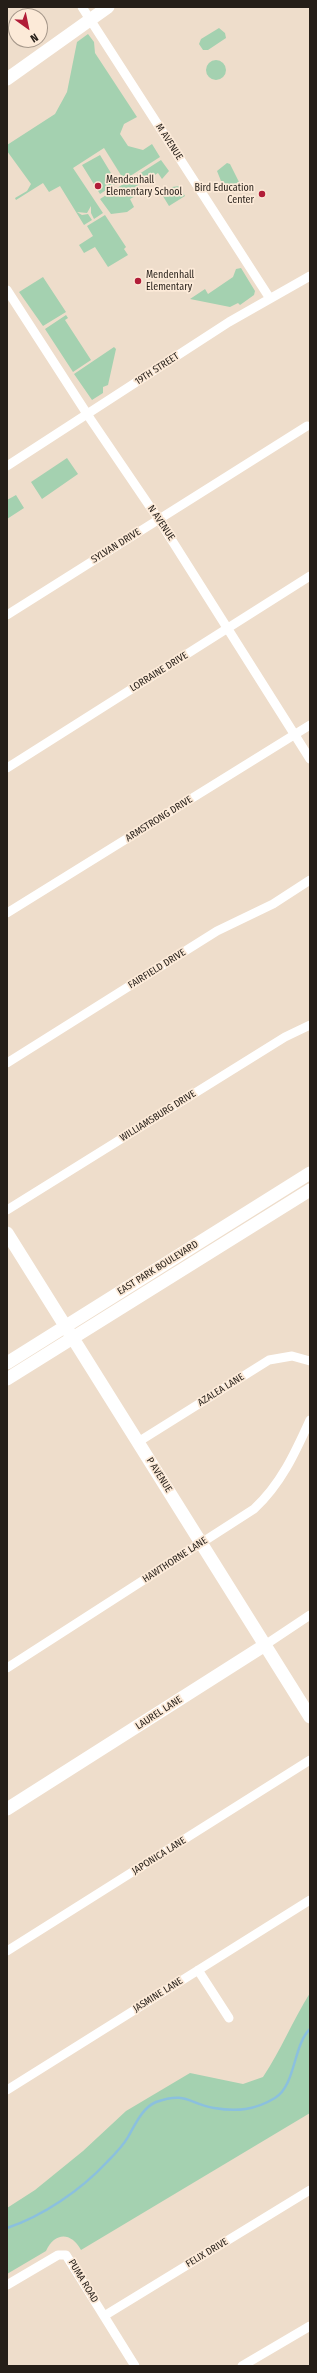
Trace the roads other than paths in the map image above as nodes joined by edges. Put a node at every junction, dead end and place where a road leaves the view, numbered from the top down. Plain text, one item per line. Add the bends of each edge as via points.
1 (82, 7) edge
2 (108, 7) edge
3 (89, 19) junction
4 (7, 79) edge
5 (310, 276) edge
6 (7, 290) edge
7 (269, 298) junction
8 (86, 414) junction
9 (307, 426) dead end
10 (7, 466) edge
11 (159, 520) junction
12 (310, 576) edge
13 (7, 615) edge
14 (228, 629) junction
15 (310, 724) edge
16 (294, 735) junction
17 (310, 759) edge
18 (7, 768) edge
19 (310, 880) edge
20 (7, 913) edge
21 (310, 1025) edge
22 (7, 1063) edge
23 (310, 1173) edge
24 (310, 1190) edge
25 (7, 1210) edge
26 (7, 1234) edge
27 (64, 1326) junction
28 (72, 1338) junction
29 (310, 1361) edge
30 (7, 1363) edge
31 (7, 1379) edge
32 (310, 1420) edge
33 (138, 1442) junction
34 (202, 1543) junction
35 (310, 1615) edge
36 (265, 1645) junction
37 (7, 1668) edge
38 (310, 1717) edge
39 (310, 1760) edge
40 (7, 1809) edge
41 (310, 1900) edge
42 (7, 1951) edge
43 (198, 1970) junction
44 (228, 2018) dead end
45 (7, 2090) edge
46 (310, 2190) edge
47 (7, 2286) edge
48 (104, 2316) junction
49 (310, 2326) edge
50 (135, 2366) edge
51 (242, 2366) edge

1 - 3 street, M AVENUE
2 - 3 street
3 - 4 street
3 - 7 street, M AVENUE
5 - 7 street, 19TH STREET
6 - 8 street, N AVENUE
7 - 8 street, 19TH STREET
8 - 10 street, 19TH STREET
8 - 11 street, N AVENUE
9 - 11 street, SYLVAN DRIVE
11 - 13 street, SYLVAN DRIVE
11 - 14 street, N AVENUE
12 - 14 street, LORRAINE DRIVE
14 - 16 street, N AVENUE
14 - 18 street, LORRAINE DRIVE
15 - 16 street, ARMSTRONG DRIVE
16 - 17 street, N AVENUE
16 - 20 street, ARMSTRONG DRIVE
19 - 22 street, FAIRFIELD DRIVE via 273,904 218,931
21 - 25 street, WILLIAMSBURG DRIVE via 285,1037
23 - 27 street, EAST PARK BOULEVARD
24 - 28 street, EAST PARK BOULEVARD
26 - 27 street, P AVENUE
27 - 28 street, P AVENUE
27 - 30 street, EAST PARK BOULEVARD
28 - 31 street, EAST PARK BOULEVARD
28 - 33 street, P AVENUE
29 - 33 street, AZALEA LANE via 292,1356 269,1360
32 - 34 street, HAWTHORNE LANE via 289,1465 261,1502 243,1517
33 - 34 street, P AVENUE
34 - 36 street, P AVENUE
34 - 37 street, HAWTHORNE LANE
35 - 36 street, LAUREL LANE
36 - 38 street, P AVENUE
36 - 40 street, LAUREL LANE
39 - 42 street, JAPONICA LANE
41 - 43 street, JASMINE LANE
43 - 44 street
43 - 45 street, JASMINE LANE
46 - 48 street, FELIX DRIVE
47 - 48 street, PUMA ROAD via 58,2255 66,2254
48 - 50 street, PUMA ROAD
49 - 51 street

